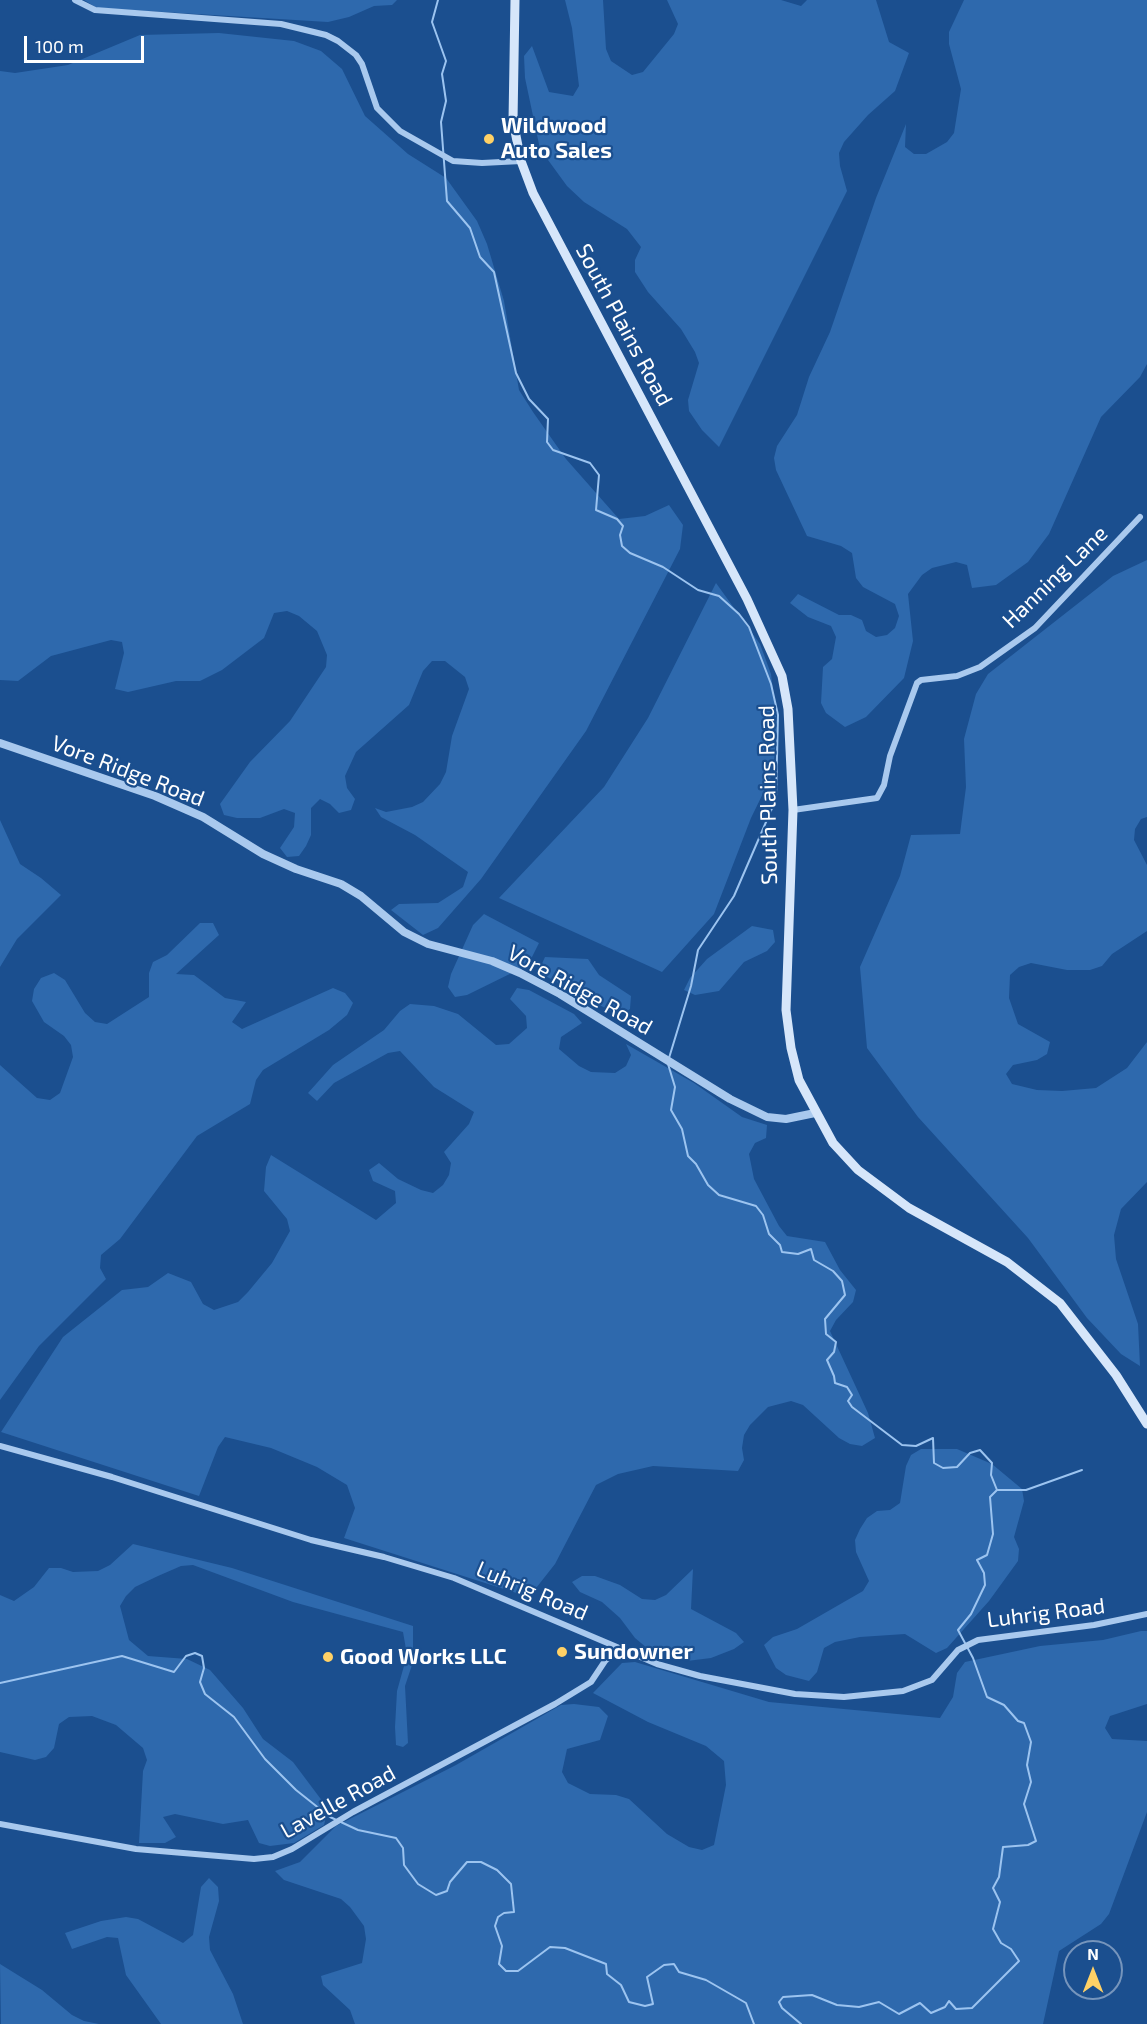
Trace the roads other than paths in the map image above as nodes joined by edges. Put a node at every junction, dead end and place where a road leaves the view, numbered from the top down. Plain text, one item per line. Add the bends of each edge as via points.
1 (75, 0) edge
2 (515, 0) edge
3 (521, 161) junction
4 (1140, 517) dead end
5 (0, 743) edge
6 (793, 810) junction
7 (815, 1113) junction
8 (1147, 1423) edge
9 (0, 1446) edge
10 (1147, 1614) edge
11 (620, 1649) junction
12 (0, 1824) edge

1 - 3 street via 95,10 282,24 326,35 349,48 362,64 382,115 400,131 463,163
2 - 3 main road, South Plains Road via 513,121
3 - 6 main road, South Plains Road via 562,250 767,639 782,676 788,709
4 - 6 street, Hanning Lane via 1035,628 980,667 957,676 917,683 877,798
5 - 7 street, Vore Ridge Road via 144,792 203,817 263,854 361,896 405,932 428,944 492,961 520,973 767,1117 786,1119
6 - 7 main road, South Plains Road via 786,1010 790,1048
7 - 8 main road, South Plains Road via 833,1143 885,1192 1007,1262 1060,1303
9 - 11 street, Luhrig Road via 311,1540 454,1578
10 - 11 street, Luhrig Road via 971,1643 958,1650 922,1686 844,1697 795,1694 729,1682 657,1664
11 - 12 street, Lavelle Road via 605,1661 591,1682 273,1857 136,1850

